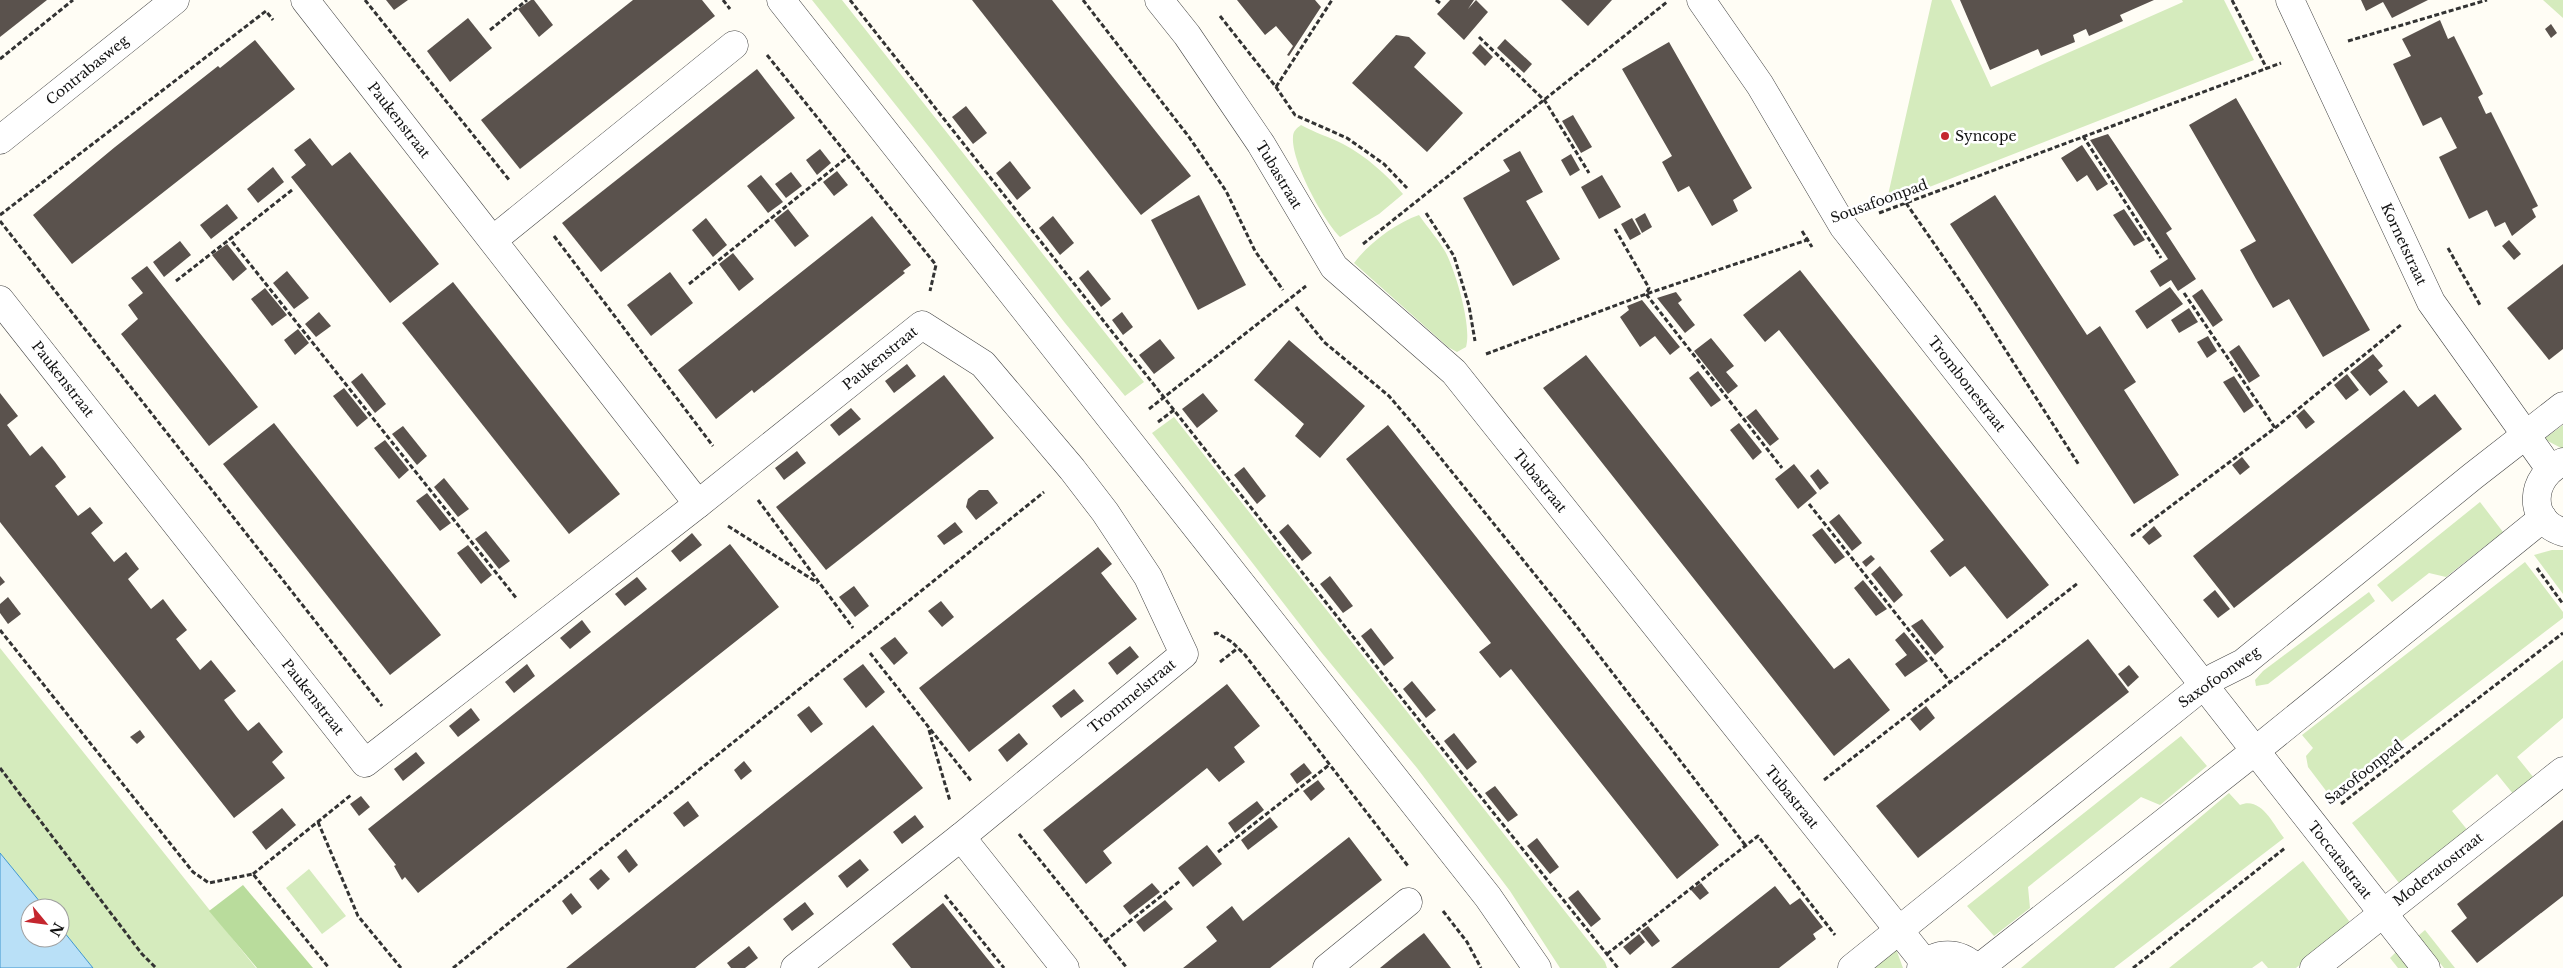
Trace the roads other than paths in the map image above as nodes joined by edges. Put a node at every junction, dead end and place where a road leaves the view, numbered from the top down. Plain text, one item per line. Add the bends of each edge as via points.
1 (175, 0) edge
2 (305, 0) edge
3 (781, 0) edge
4 (1159, 0) edge
5 (1701, 0) edge
6 (2290, 0) edge
7 (734, 45) dead end
8 (0, 140) edge
9 (493, 240) junction
10 (0, 300) edge
11 (2563, 406) edge
12 (2526, 435) junction
13 (2556, 466) edge
14 (1072, 470) joint
15 (698, 504) junction
16 (2553, 525) edge
17 (2204, 685) junction
18 (2256, 751) junction
19 (2563, 771) edge
20 (960, 837) junction
21 (1408, 902) dead end
22 (2383, 913) junction
23 (1897, 929) junction
24 (1923, 966) edge
25 (794, 968) edge
26 (1065, 968) edge
27 (1327, 968) edge
28 (1537, 968) edge
29 (1852, 968) edge
30 (1976, 968) edge
31 (1979, 968) edge
32 (2314, 968) edge
33 (2426, 968) edge

1 - 8 street, Contrabasweg
2 - 9 street, Paukenstraat
3 - 28 street via 1488,897
4 - 23 street, Tubastraat via 1261,144 1334,267 1454,372
5 - 17 street, Trombonestraat via 1760,85 1843,226
6 - 12 street, Kornetstraat via 2431,302
7 - 9 street
9 - 15 street, Paukenstraat
10 - 15 street, Paukenstraat via 365,763
11 - 12 street, Saxofoonweg
12 - 13 street, Kornetstraat
12 - 17 street, Saxofoonweg via 2243,663
13 - 16 street via 2544,476 2537,492 2539,510
14 - 15 street, Paukenstraat via 983,364 922,325
14 - 20 street, Trommelstraat via 1105,512 1148,577 1184,654
16 - 18 street
17 - 18 street, Trombonestraat
17 - 23 street, Saxofoonweg
18 - 22 street, Toccatastraat
18 - 31 street
19 - 22 street, Moderatostraat
20 - 25 street, Trommelstraat
20 - 26 street
21 - 27 street
22 - 32 street, Moderatostraat
22 - 33 street, Toccatastraat
23 - 24 street, Tubastraat
23 - 29 street, Saxofoonweg
24 - 30 street via 1939,956 1948,955 1964,959

